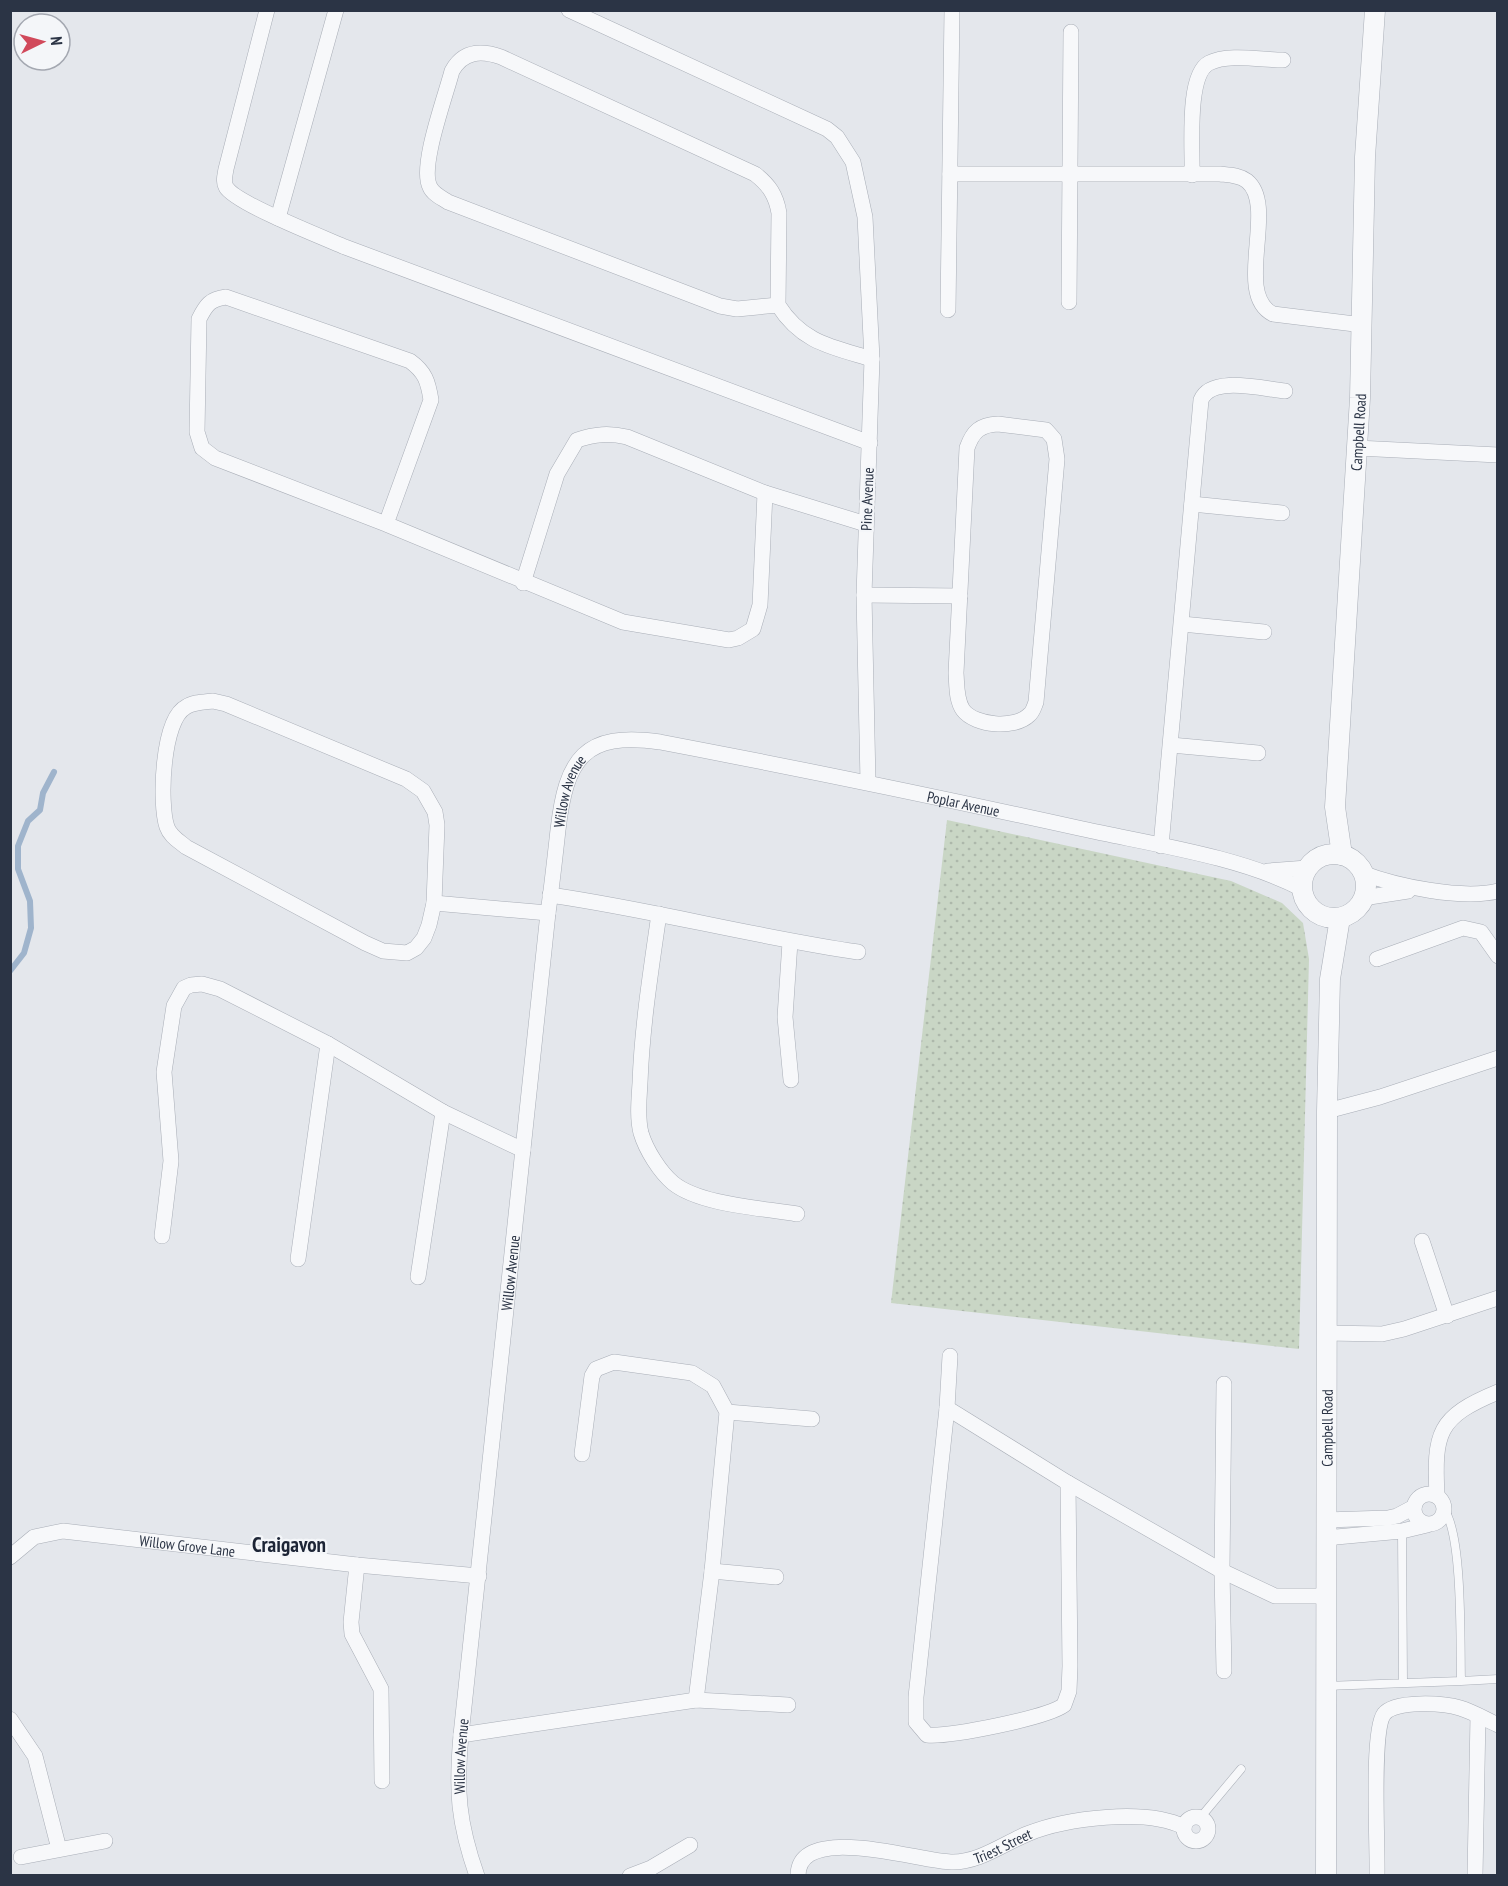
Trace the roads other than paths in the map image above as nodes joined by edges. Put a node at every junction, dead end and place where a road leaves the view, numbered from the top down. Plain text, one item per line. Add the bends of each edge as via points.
1 (267, 10) edge
2 (336, 10) edge
3 (569, 10) edge
4 (952, 10) edge
5 (1375, 10) edge
6 (1071, 32) dead end
7 (1283, 60) dead end
8 (950, 174) junction
9 (1192, 174) junction
10 (1072, 175) junction
11 (278, 218) junction
12 (1069, 302) dead end
13 (778, 305) junction
14 (948, 310) dead end
15 (1363, 325) junction
16 (872, 358) junction
17 (1285, 391) dead end
18 (870, 443) junction
19 (1357, 448) junction
20 (1497, 455) edge
21 (765, 493) junction
22 (1192, 504) junction
23 (1282, 513) dead end
24 (386, 524) junction
25 (866, 524) junction
26 (523, 583) junction
27 (864, 595) junction
28 (960, 596) junction
29 (1182, 624) junction
30 (1264, 632) dead end
31 (660, 742) joint
32 (1171, 745) junction
33 (1258, 753) dead end
34 (868, 782) junction
35 (1335, 807) junction
36 (1161, 846) junction
37 (1342, 855) junction
38 (1314, 862) junction
39 (1265, 871) junction
40 (1362, 873) junction
41 (1302, 889) junction
42 (1417, 890) junction
43 (1497, 891) edge
44 (550, 895) junction
45 (1364, 898) junction
46 (434, 903) junction
47 (548, 912) junction
48 (659, 914) junction
49 (1331, 917) junction
50 (790, 942) junction
51 (858, 952) dead end
52 (1497, 956) edge
53 (1377, 959) dead end
54 (328, 1044) junction
55 (1497, 1058) edge
56 (791, 1080) dead end
57 (1327, 1111) junction
58 (442, 1112) junction
59 (523, 1150) junction
60 (797, 1214) dead end
61 (162, 1236) dead end
62 (1422, 1241) dead end
63 (298, 1259) dead end
64 (418, 1277) dead end
65 (1497, 1298) edge
66 (1447, 1316) junction
67 (1326, 1333) junction
68 (950, 1356) dead end
69 (1224, 1384) dead end
70 (1497, 1392) edge
71 (947, 1408) junction
72 (727, 1412) junction
73 (812, 1419) dead end
74 (582, 1454) dead end
75 (1435, 1461) junction
76 (1068, 1483) junction
77 (1437, 1496) junction
78 (1417, 1502) junction
79 (1445, 1511) junction
80 (1427, 1525) junction
81 (1325, 1529) junction
82 (1402, 1531) junction
83 (10, 1557) edge
84 (357, 1565) junction
85 (712, 1571) junction
86 (1222, 1571) junction
87 (479, 1576) junction
88 (776, 1577) dead end
89 (1325, 1596) junction
90 (1224, 1671) dead end
91 (1497, 1679) edge
92 (1461, 1681) junction
93 (1403, 1683) junction
94 (1325, 1686) junction
95 (696, 1700) junction
96 (788, 1705) dead end
97 (1478, 1716) junction
98 (10, 1719) edge
99 (1497, 1725) edge
100 (461, 1735) junction
101 (1241, 1769) dead end
102 (382, 1781) dead end
103 (1200, 1818) joint
104 (105, 1841) dead end
105 (690, 1845) dead end
106 (59, 1850) junction
107 (21, 1857) dead end
108 (477, 1875) edge
109 (634, 1875) edge
110 (798, 1875) edge
111 (1326, 1875) edge
112 (1377, 1875) edge
113 (1475, 1875) edge

1 - 11 street via 224,182 231,193
2 - 11 street
3 - 16 street, Pine Avenue via 837,137 853,162 865,217
4 - 8 street
5 - 15 street, Campbell Road via 1365,157
6 - 10 street
7 - 9 street via 1227,59 1209,63 1203,69 1194,86
8 - 10 street
8 - 14 street
9 - 10 street
9 - 15 street via 1234,176 1247,181 1255,191 1256,284 1267,311
10 - 12 street
11 - 18 street via 345,247
13 - 13 street via 779,213 777,200 765,181 734,163 501,57 474,53 458,60 429,160 428,181 437,195 720,306 737,309
13 - 16 street via 793,328 823,345
15 - 19 street, Campbell Road
16 - 18 street, Pine Avenue
17 - 22 street via 1216,386 1204,392
18 - 25 street, Pine Avenue
19 - 20 street
19 - 35 street, Campbell Road
21 - 25 street
21 - 26 street via 627,437 609,434 577,440 557,474
21 - 26 street via 759,612 753,629 738,638 729,640 623,622
22 - 23 street
22 - 29 street
24 - 24 street via 430,400 423,370 410,360 226,297 213,299 199,319 197,432 202,448 215,458
24 - 26 street
25 - 27 street, Pine Avenue
27 - 28 street
27 - 34 street, Pine Avenue
28 - 28 street via 967,448 971,435 979,428 998,424 1046,430 1053,439 1057,470 1036,702 1023,720 1007,724 981,721 961,708 956,673
29 - 30 street
29 - 32 street
31 - 34 street, Poplar Avenue
31 - 44 street, Willow Avenue via 633,738 604,743 574,765 566,781
32 - 33 street
32 - 36 street
34 - 36 street, Poplar Avenue
35 - 37 street, Campbell Road
35 - 38 street, Campbell Road
36 - 39 street, Poplar Avenue
37 - 38 street
37 - 40 street
38 - 39 street, Poplar Avenue
38 - 41 street
39 - 41 street, Poplar Avenue
40 - 42 street
40 - 45 street
41 - 49 street via 1308,906
42 - 43 street
42 - 45 street
44 - 47 street, Willow Avenue
44 - 48 street
45 - 49 street via 1354,911
46 - 46 street via 424,938 416,948 397,954 383,951 186,847 168,830 163,805 166,740 178,714 185,707 200,703 226,704 416,785 430,801 437,825
46 - 47 street
47 - 59 street, Willow Avenue
48 - 50 street
48 - 60 street via 642,1043 641,1133 651,1154 674,1184 715,1200
49 - 57 street, Campbell Road
50 - 51 street
50 - 56 street via 785,1017
52 - 53 street via 1481,932 1463,928
54 - 58 street
54 - 61 street via 220,989 202,984 184,988 174,1006 164,1072 171,1161
54 - 63 street
55 - 57 street
57 - 67 street, Campbell Road
58 - 59 street
58 - 64 street
59 - 87 street, Willow Avenue
62 - 66 street
65 - 66 street
66 - 67 street via 1382,1334
67 - 81 street, Campbell Road
68 - 71 street
69 - 86 street
70 - 75 street via 1465,1407 1445,1424
71 - 76 street
71 - 76 street via 916,1697 916,1722 927,1735 973,1729 1064,1705 1070,1666
72 - 73 street
72 - 74 street via 713,1386 699,1376 608,1363 592,1376
72 - 85 street
75 - 77 street
75 - 78 street
76 - 86 street
77 - 78 street via 1431,1494
77 - 79 street
78 - 80 street via 1417,1519
78 - 81 street via 1388,1518
79 - 80 street via 1439,1522
79 - 92 lane via 1452,1523 1456,1556
80 - 82 street
81 - 82 street
81 - 89 street, Campbell Road
82 - 93 lane
83 - 84 street, Willow Grove Lane via 34,1537 63,1531
84 - 87 street, Willow Grove Lane
84 - 102 street via 352,1634 381,1689
85 - 88 street
85 - 95 street
86 - 89 street via 1275,1596
86 - 90 street
87 - 100 street, Willow Avenue
89 - 94 street, Campbell Road
91 - 92 lane
92 - 93 lane
93 - 94 lane
94 - 111 street, Campbell Road
95 - 96 street
95 - 100 street
97 - 99 street
97 - 112 street via 1435,1704 1398,1706 1383,1716 1378,1757
97 - 113 street
98 - 106 street via 35,1756
100 - 108 street, Willow Avenue via 459,1810
101 - 103 lane
103 - 110 street, Triest Street via 1208,1827 1203,1839 1196,1841 1188,1839 1184,1827 1162,1819 1069,1824 1026,1834 975,1858 950,1863 835,1846 807,1857
104 - 106 street
105 - 109 street
106 - 107 street

